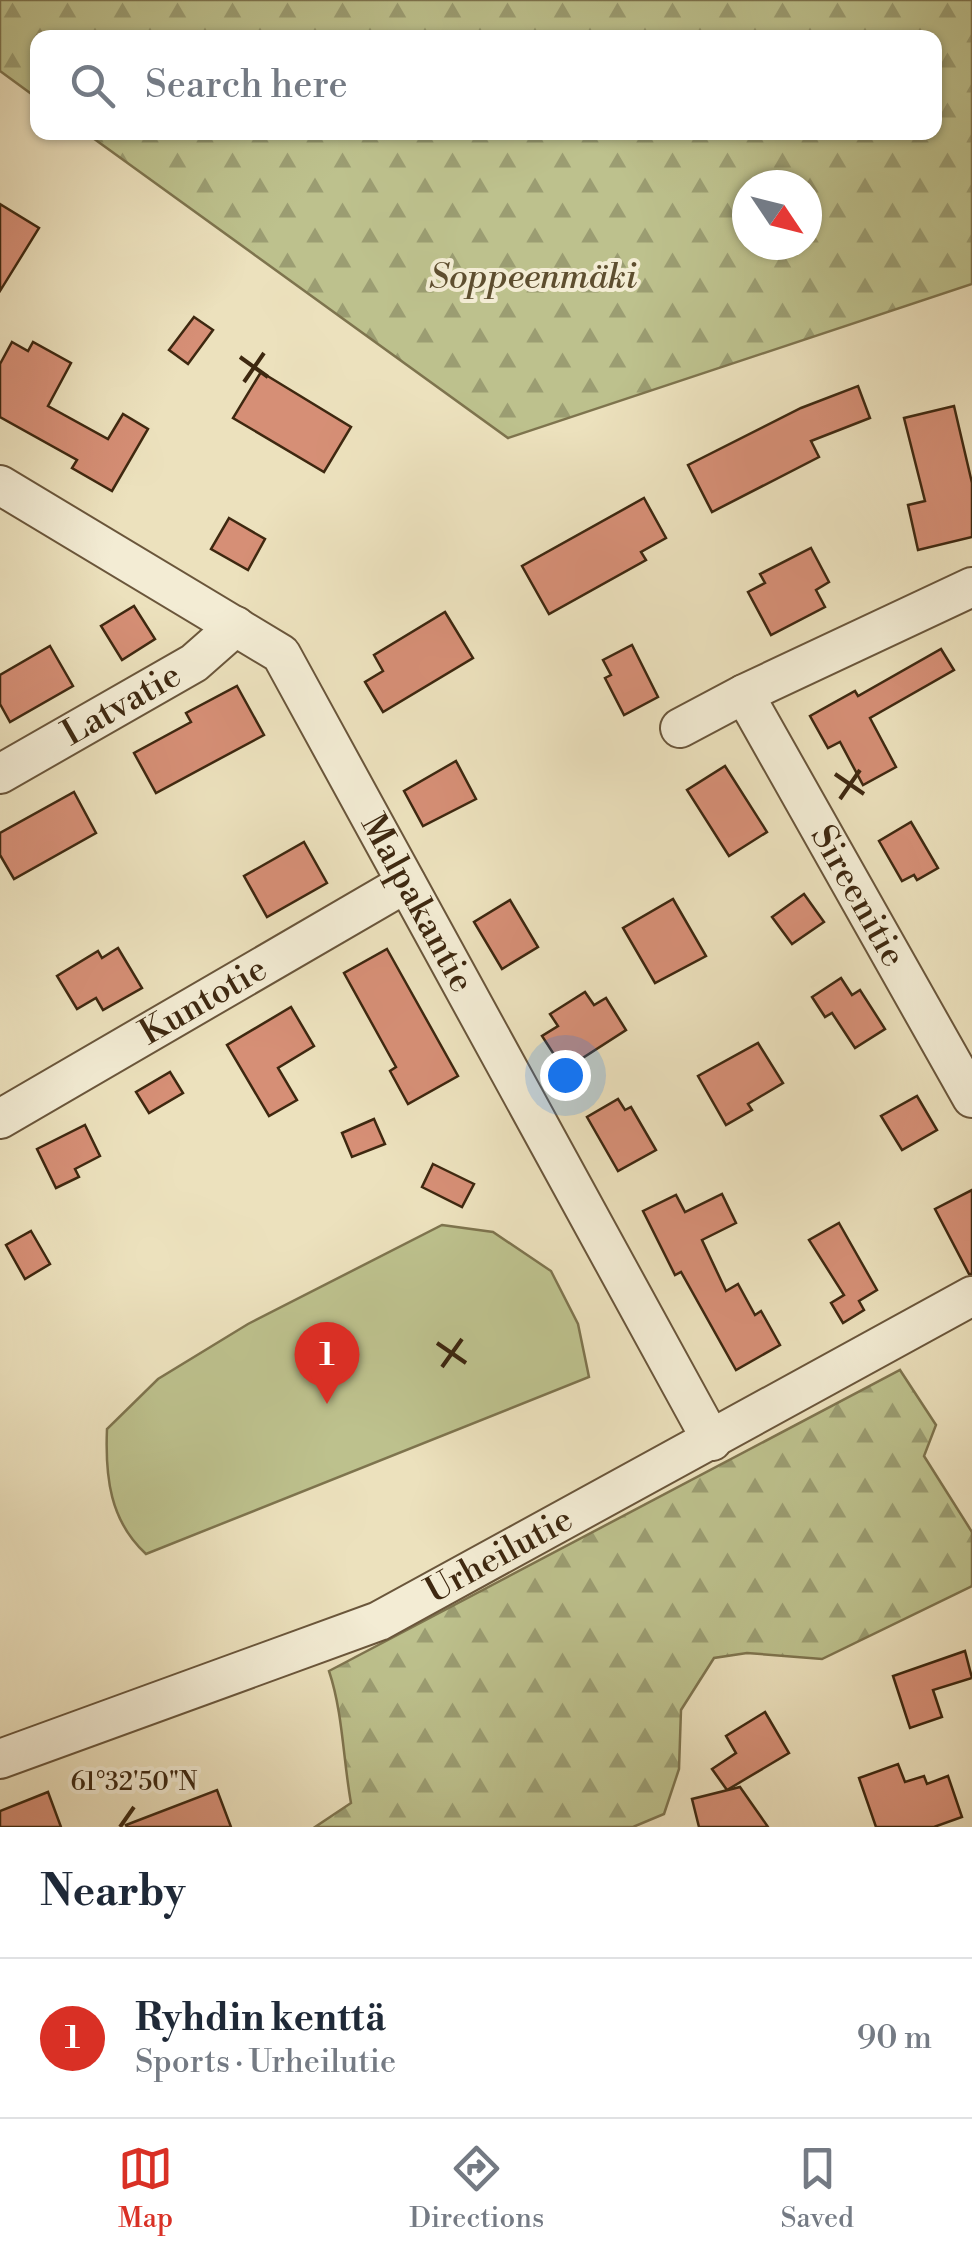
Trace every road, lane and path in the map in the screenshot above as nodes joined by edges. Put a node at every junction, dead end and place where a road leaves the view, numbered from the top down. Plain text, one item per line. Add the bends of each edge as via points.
1 (0, 485) edge
2 (972, 586) edge
3 (236, 626) junction
4 (744, 694) junction
5 (680, 728) dead end
6 (0, 774) edge
7 (406, 883) junction
8 (972, 1098) edge
9 (0, 1118) edge
10 (972, 1296) edge
11 (712, 1441) junction
12 (0, 1758) edge

1 - 3 street, Malpakantie
2 - 4 street
3 - 6 street, Latvatie via 194,663
3 - 7 street, Malpakantie via 281,654
4 - 5 street
4 - 8 street, Sireenitie
7 - 9 street, Kuntotie
7 - 11 street, Malpakantie
10 - 11 street, Urheilutie
11 - 12 street, Urheilutie via 379,1622

